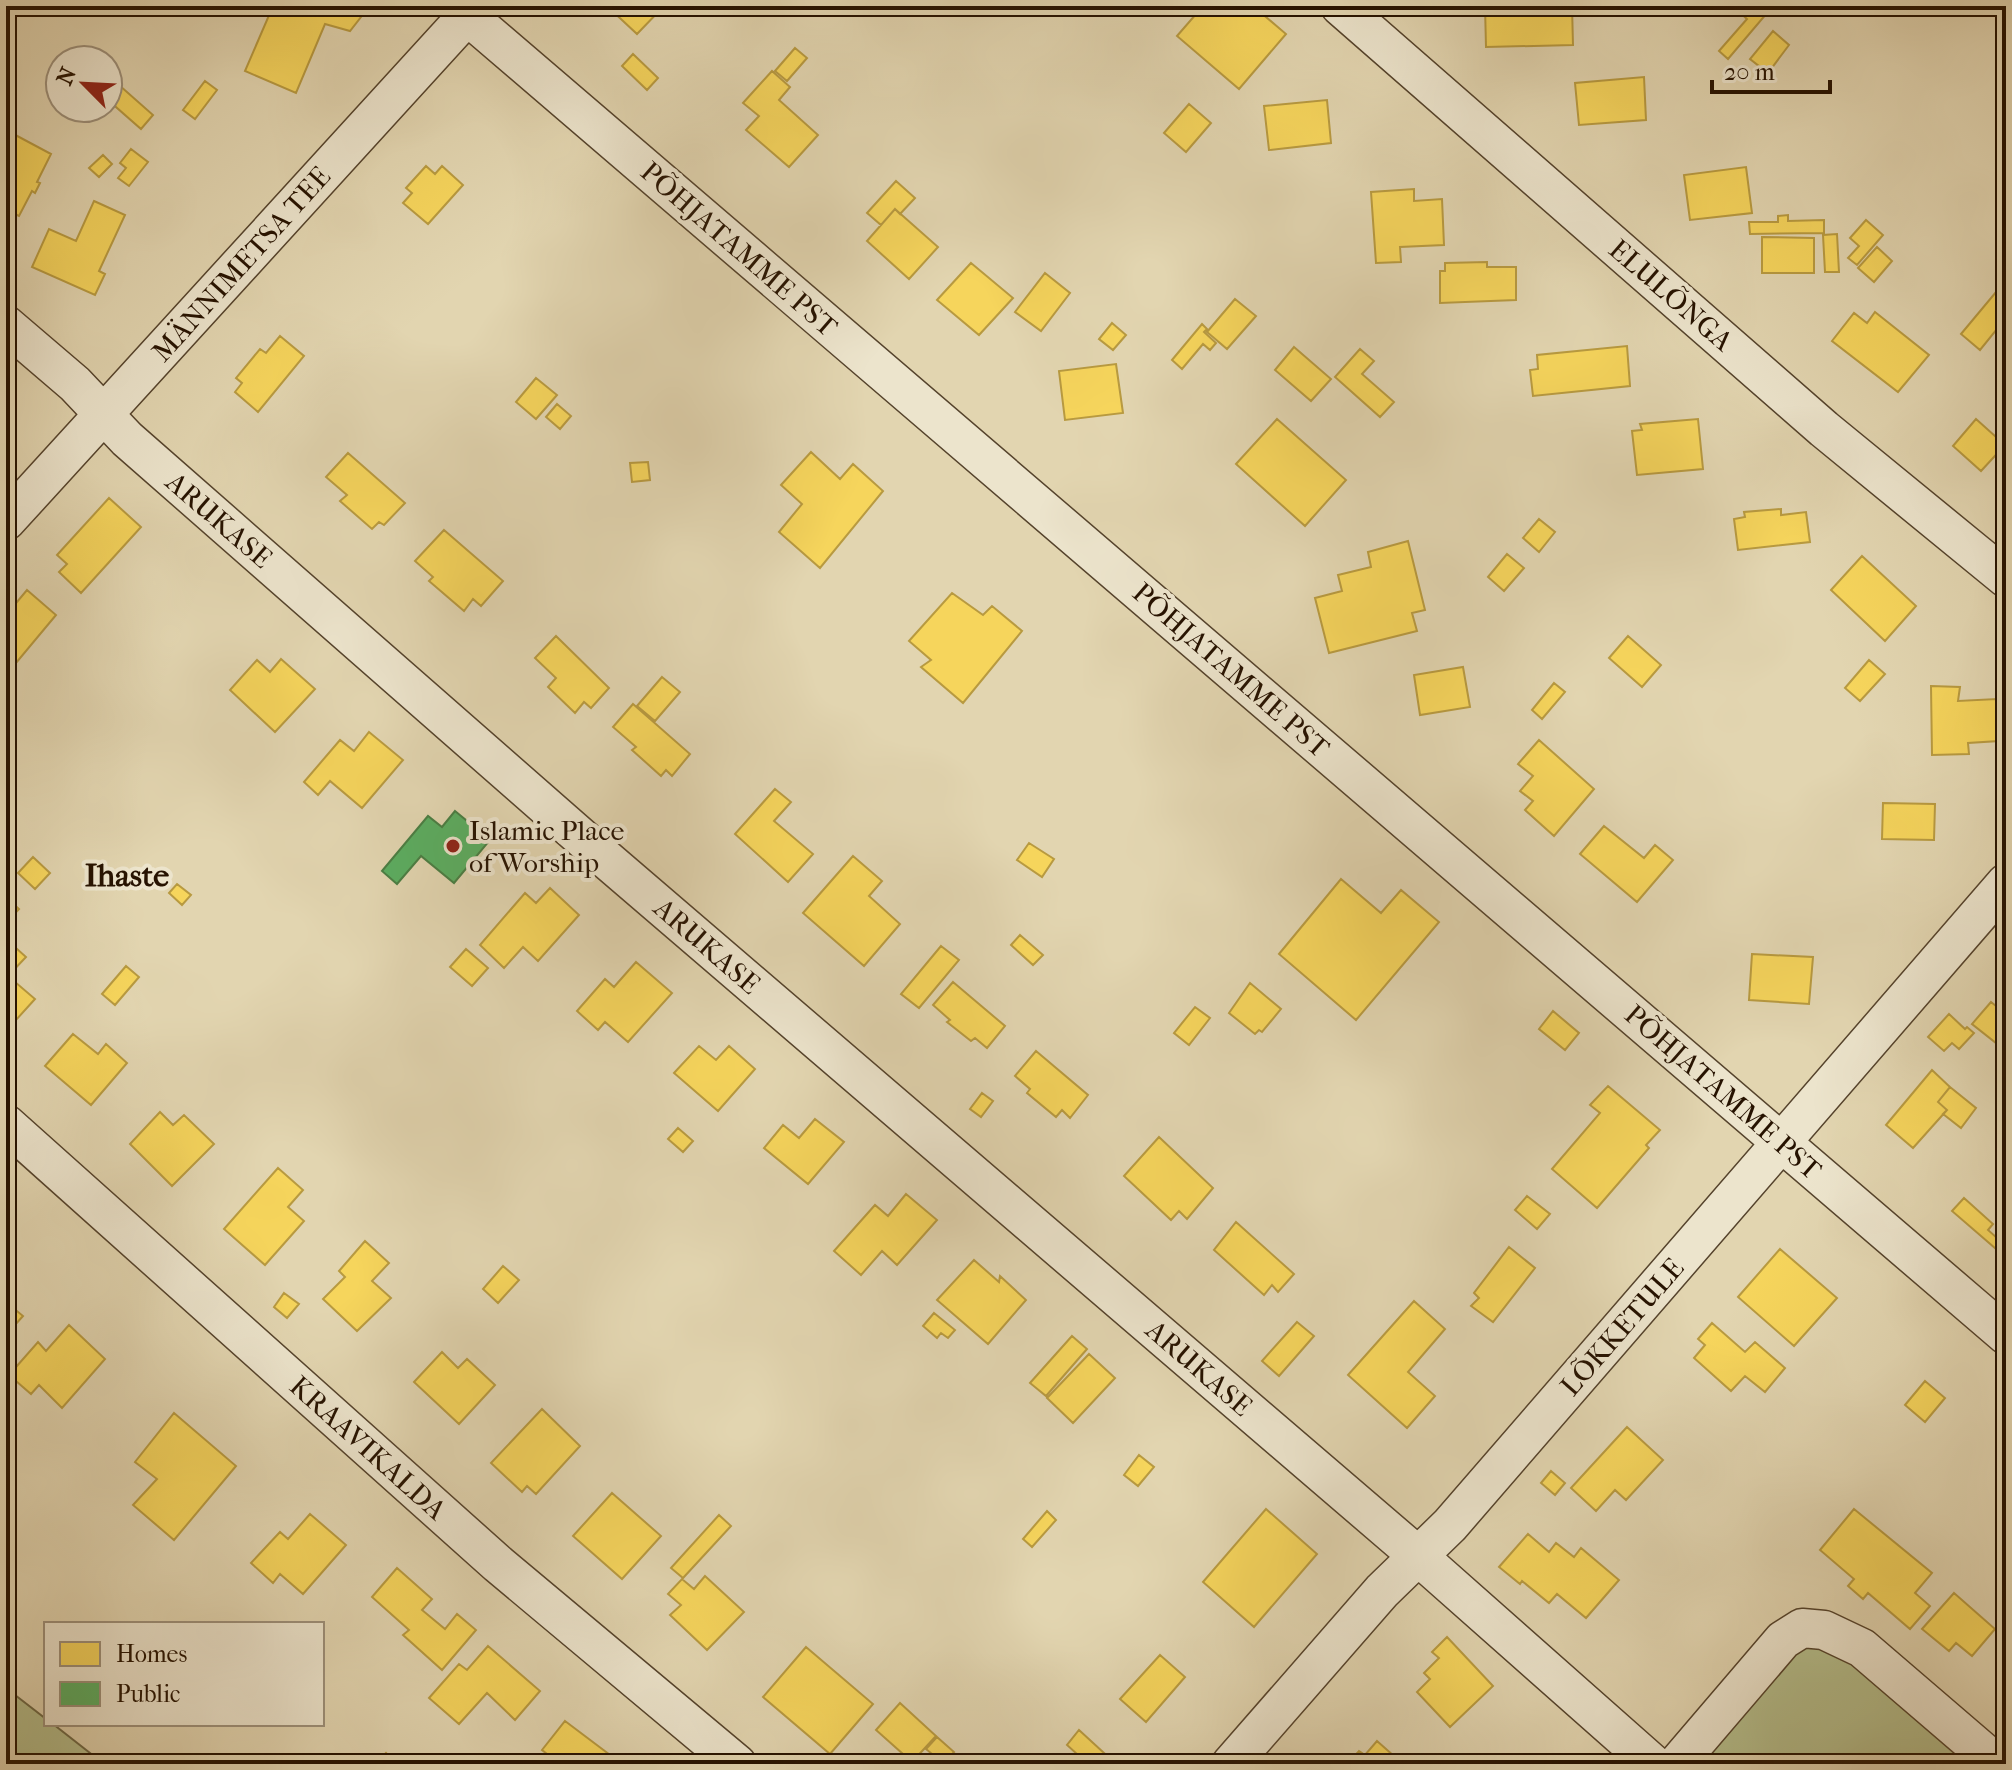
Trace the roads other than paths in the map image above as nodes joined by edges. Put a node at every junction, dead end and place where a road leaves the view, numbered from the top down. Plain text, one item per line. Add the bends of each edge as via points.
1 (1340, 6) edge
2 (466, 9) edge
3 (6, 325) edge
4 (103, 414) junction
5 (6, 521) edge
6 (2006, 578) edge
7 (2006, 883) edge
8 (6, 1124) edge
9 (1782, 1142) junction
10 (2006, 1335) edge
11 (1418, 1556) junction
12 (737, 1764) edge
13 (1231, 1764) edge
14 (1653, 1764) edge
15 (1677, 1764) edge
16 (1997, 1764) edge

1 - 6 street, ELULÕNGA via 1824,429
2 - 4 street, MÄNNIMETSA TEE
2 - 9 street, PÕHJATAMME PST
3 - 4 street, ARUKASE
4 - 5 street, MÄNNIMETSA TEE
4 - 11 street, ARUKASE via 600,854
7 - 9 street, LÕKKETULE
8 - 12 street, KRAAVIKALDA via 498,1564
9 - 10 street, PÕHJATAMME PST
9 - 11 street, LÕKKETULE
11 - 13 street, LÕKKETULE
11 - 14 street, ARUKASE
15 - 16 street via 1783,1640 1802,1628 1824,1630 1862,1648

